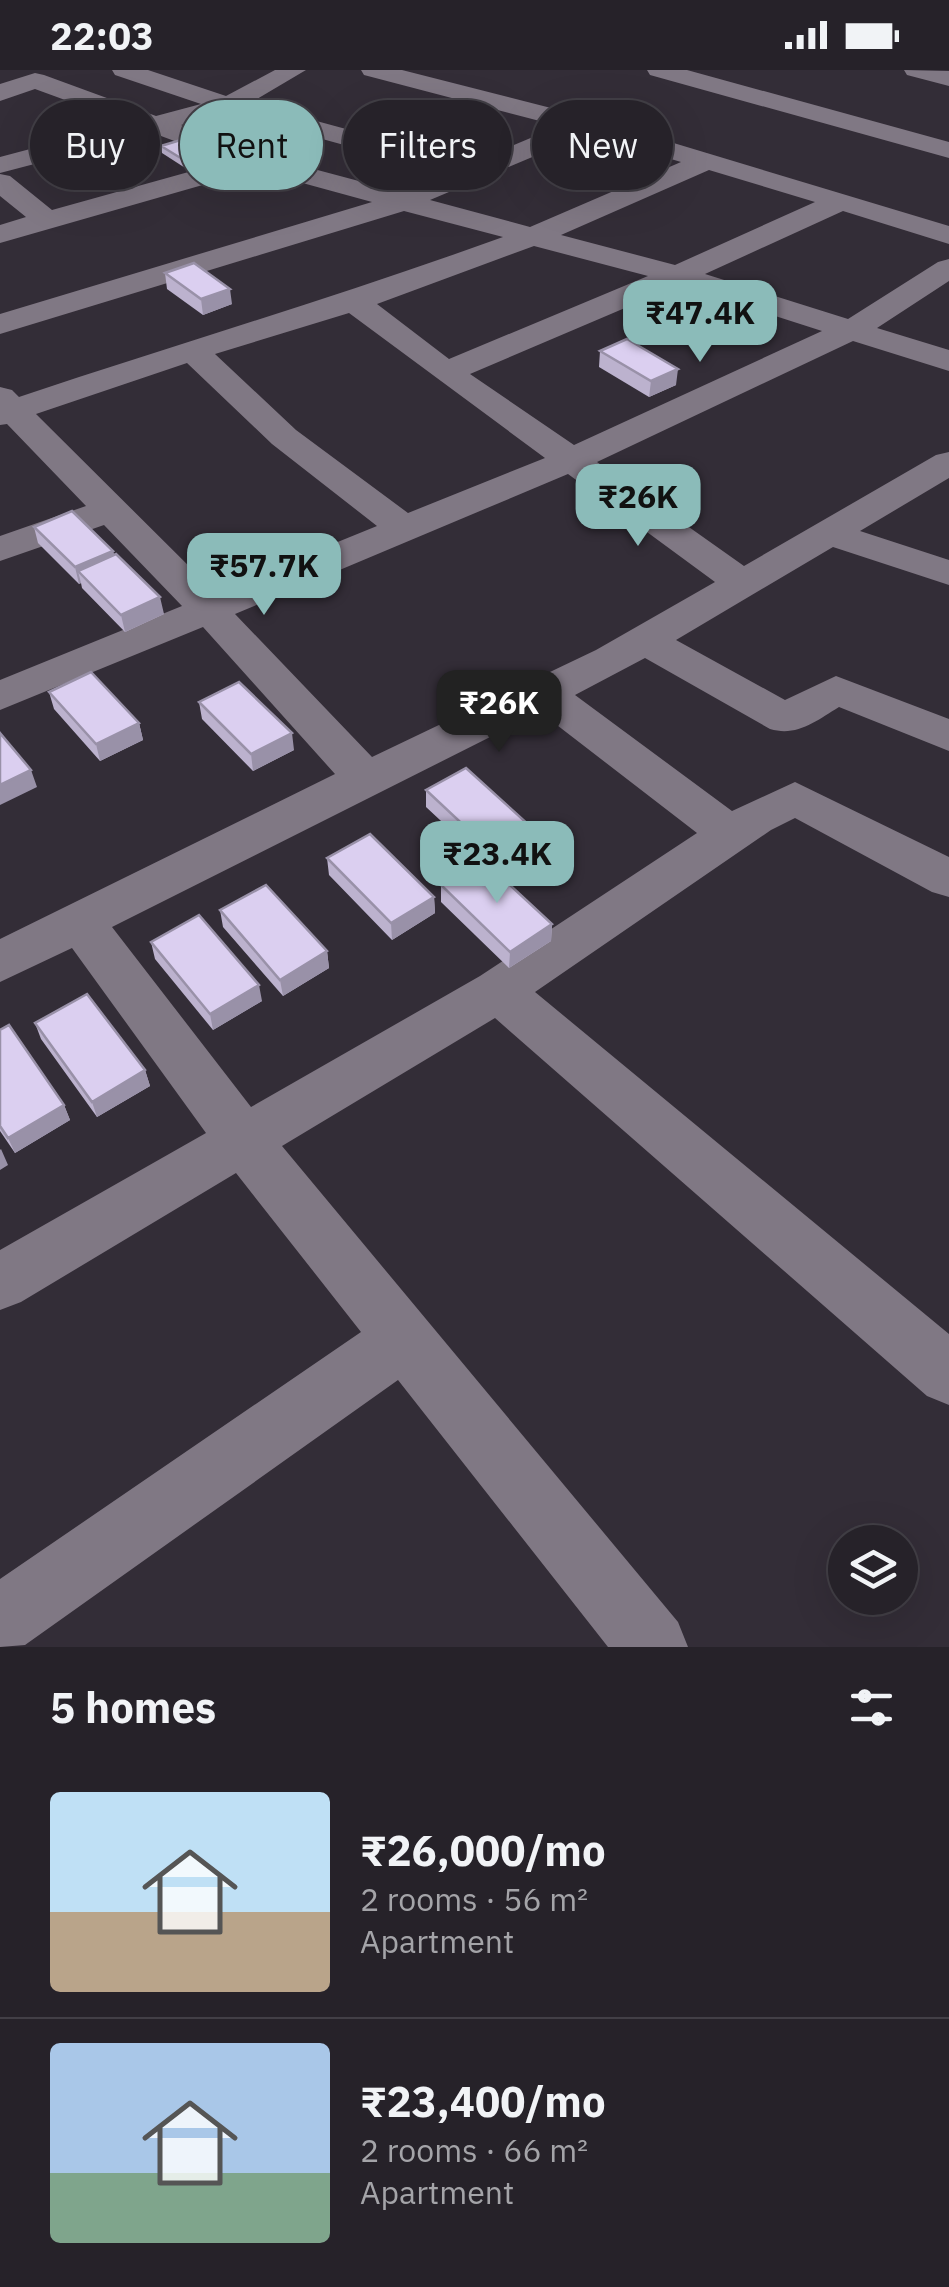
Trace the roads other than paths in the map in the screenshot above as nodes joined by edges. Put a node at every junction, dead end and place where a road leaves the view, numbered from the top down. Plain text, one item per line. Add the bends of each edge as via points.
1 (124, 70) edge
2 (294, 70) edge
3 (373, 70) edge
4 (660, 70) edge
5 (916, 70) edge
6 (695, 74) edge
7 (949, 78) edge
8 (0, 93) edge
9 (93, 100) edge
10 (213, 100) edge
11 (237, 100) edge
12 (532, 111) edge
13 (949, 150) edge
14 (673, 152) edge
15 (30, 157) edge
16 (705, 162) junction
17 (0, 165) edge
18 (0, 182) edge
19 (323, 182) edge
20 (180, 183) edge
21 (431, 190) edge
22 (842, 201) junction
23 (399, 204) junction
24 (46, 220) junction
25 (0, 234) edge
26 (949, 235) edge
27 (528, 238) junction
28 (949, 268) edge
29 (678, 276) junction
30 (354, 302) junction
31 (0, 324) edge
32 (855, 328) junction
33 (192, 350) junction
34 (949, 361) edge
35 (446, 372) junction
36 (4, 408) edge
37 (571, 460) junction
38 (949, 463) edge
39 (107, 510) junction
40 (405, 529) junction
41 (831, 534) junction
42 (0, 549) edge
43 (949, 574) edge
44 (744, 584) junction
45 (208, 610) junction
46 (646, 641) junction
47 (544, 693) junction
48 (0, 696) edge
49 (949, 736) edge
50 (366, 780) junction
51 (730, 834) junction
52 (949, 880) edge
53 (80, 922) junction
54 (0, 962) edge
55 (498, 991) junction
56 (243, 1140) junction
57 (0, 1282) edge
58 (404, 1339) junction
59 (949, 1374) edge
60 (0, 1620) edge
61 (653, 1647) edge

1 - 10 street
2 - 11 street
3 - 12 street
4 - 6 street
5 - 7 street
6 - 13 street
8 - 9 street via 36,80
14 - 16 street
15 - 17 street
16 - 22 street
16 - 27 street
18 - 24 street
19 - 23 street
20 - 24 street
21 - 23 street
22 - 26 street
22 - 29 street
23 - 27 street
23 - 31 street
24 - 25 street
27 - 29 street
27 - 30 street
28 - 32 street
29 - 32 street
29 - 35 street
30 - 33 street
30 - 35 street
32 - 34 street
32 - 37 street
33 - 36 street
33 - 40 street via 284,436
35 - 37 street
36 - 39 street
37 - 40 street
37 - 44 street
38 - 41 street
39 - 42 street
39 - 45 street
40 - 45 street
41 - 43 street
41 - 44 street
44 - 46 street
45 - 48 street
45 - 50 street
46 - 47 street
46 - 49 street via 785,719 836,690
47 - 50 street
47 - 51 street
50 - 53 street
51 - 52 street via 795,798
51 - 55 street
53 - 54 street
53 - 56 street
55 - 56 street
55 - 59 street
56 - 57 street
56 - 58 street
58 - 60 street
58 - 61 street

